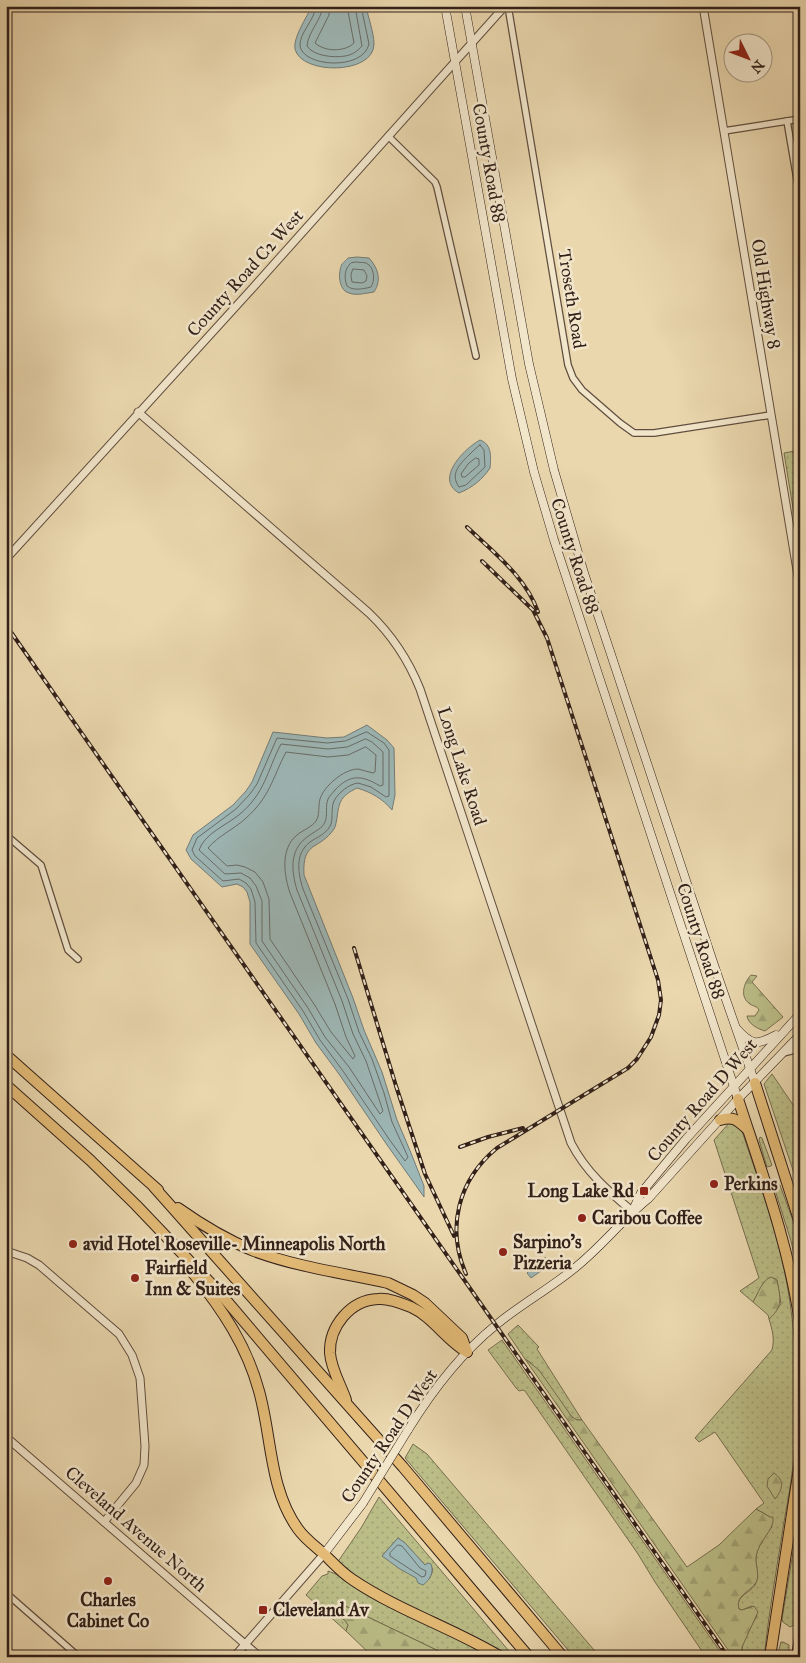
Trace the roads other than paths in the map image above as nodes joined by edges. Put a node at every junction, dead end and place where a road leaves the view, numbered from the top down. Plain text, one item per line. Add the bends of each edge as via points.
1 (445, 6) edge
2 (465, 6) edge
3 (506, 6) edge
4 (704, 6) edge
5 (472, 43) junction
6 (455, 61) junction
7 (800, 119) edge
8 (787, 121) junction
9 (724, 131) junction
10 (388, 136) junction
11 (800, 197) edge
12 (476, 356) dead end
13 (138, 412) junction
14 (771, 415) junction
15 (6, 559) edge
16 (799, 579) edge
17 (800, 588) edge
18 (6, 835) edge
19 (78, 959) dead end
20 (800, 1014) edge
21 (735, 1027) junction
22 (784, 1030) junction
23 (799, 1037) edge
24 (800, 1051) edge
25 (781, 1054) junction
26 (6, 1055) edge
27 (749, 1068) junction
28 (755, 1083) junction
29 (6, 1085) edge
30 (733, 1086) junction
31 (738, 1099) junction
32 (720, 1120) junction
33 (748, 1131) junction
34 (154, 1187) junction
35 (136, 1205) junction
36 (632, 1211) junction
37 (800, 1223) edge
38 (6, 1252) edge
39 (800, 1324) edge
40 (467, 1352) junction
41 (348, 1406) junction
42 (6, 1437) edge
43 (800, 1462) edge
44 (104, 1522) junction
45 (324, 1554) junction
46 (6, 1593) edge
47 (800, 1637) edge
48 (245, 1644) junction
49 (79, 1657) edge
50 (234, 1657) edge
51 (260, 1657) edge
52 (501, 1657) edge
53 (529, 1657) edge
54 (563, 1657) edge
55 (770, 1657) edge
56 (797, 1657) edge

1 - 6 main road, County Road 88
2 - 5 main road, County Road 88
3 - 5 street, County Road C2 West
3 - 14 street, Troseth Road via 568,365 573,378 582,390 634,433 654,433
4 - 9 street, Old Highway 8
5 - 6 street, County Road C2 West
5 - 21 main road, County Road 88 via 529,364 554,470
6 - 10 street, County Road C2 West
6 - 30 main road, County Road 88 via 512,379 534,472
7 - 8 street
8 - 9 street
8 - 11 street
9 - 14 street, Old Highway 8
10 - 12 street via 437,187
10 - 13 street, County Road C2 West
13 - 15 street, County Road C2 West
13 - 36 street, Long Lake Road via 368,613 388,632 403,653 420,689 571,1143 594,1178
14 - 16 street, Old Highway 8
16 - 17 street, Old Highway 8
18 - 19 street via 42,865 68,950
20 - 22 main road, County Road D West
21 - 22 main road via 756,1043
21 - 27 main road, County Road 88
22 - 27 main road, County Road D West
23 - 25 main road, County Road D West
24 - 25 street
25 - 28 main road, County Road D West
26 - 34 highway
27 - 28 main road, County Road 88
27 - 30 main road, County Road D West
28 - 31 main road, County Road D West
28 - 37 highway
29 - 35 highway
30 - 31 main road, County Road 88
30 - 36 main road, County Road D West via 641,1192
31 - 32 main road, County Road D West
31 - 33 highway
32 - 33 highway via 729,1117
32 - 36 main road, County Road D West via 648,1199
33 - 39 highway via 783,1239
34 - 40 highway via 194,1219 256,1251 299,1264 388,1283 413,1295 462,1338
34 - 41 highway
35 - 45 highway via 210,1293 234,1331 259,1390 283,1504 298,1530
35 - 53 highway via 264,1343
36 - 40 main road, County Road D West via 576,1268 496,1324
38 - 44 street via 39,1265 108,1324 126,1344 137,1366 142,1389 144,1465 136,1484
40 - 41 highway via 454,1345 413,1308 378,1298 363,1302 342,1317 331,1343 331,1360
40 - 45 main road, County Road D West, bridge via 436,1389 363,1502
41 - 54 highway
42 - 44 street, Cleveland Avenue North
43 - 55 highway
44 - 48 street, Cleveland Avenue North
45 - 48 street, County Road D West
45 - 52 highway via 368,1590
46 - 49 street
47 - 56 highway
48 - 50 street, County Road D West
48 - 51 street, Cleveland Avenue North

